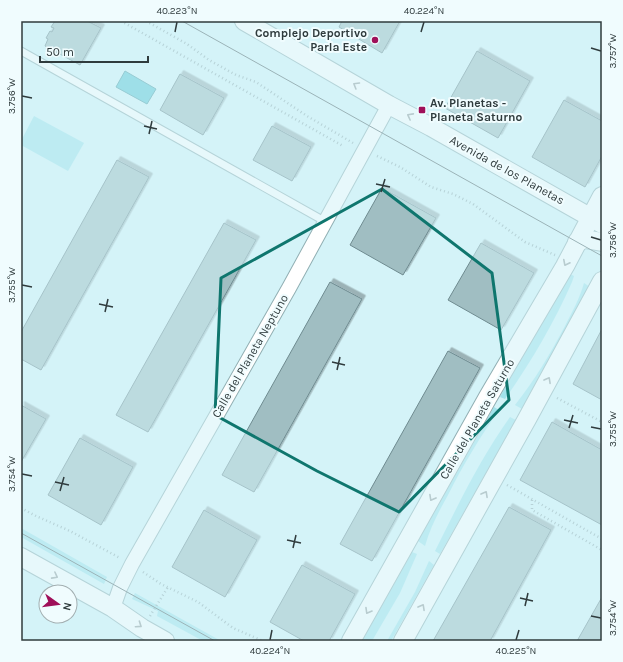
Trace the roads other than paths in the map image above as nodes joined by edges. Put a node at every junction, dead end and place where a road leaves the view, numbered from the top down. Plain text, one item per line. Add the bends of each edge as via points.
1 (244, 21) edge
2 (21, 51) edge
3 (389, 105) junction
4 (602, 196) edge
5 (596, 220) edge
6 (326, 222) junction
7 (577, 242) junction
8 (602, 242) edge
9 (602, 281) edge
10 (21, 557) edge
11 (113, 608) junction
12 (165, 641) edge
13 (351, 641) edge
14 (402, 641) edge

3 -> 1 street, Avenida de los Planetas
2 - 6 lane
5 -> 3 street, Avenida de los Planetas
3 - 6 street, Calle del Planeta Neptuno
4 - 5 street, Calle del Planeta Saturno
5 - 7 street, Calle del Planeta Saturno
6 - 11 street, Calle del Planeta Neptuno via 132,564
7 - 8 street via 585,239
7 -> 13 street, Calle del Planeta Saturno
14 -> 9 street
10 -> 11 street
11 -> 12 street

